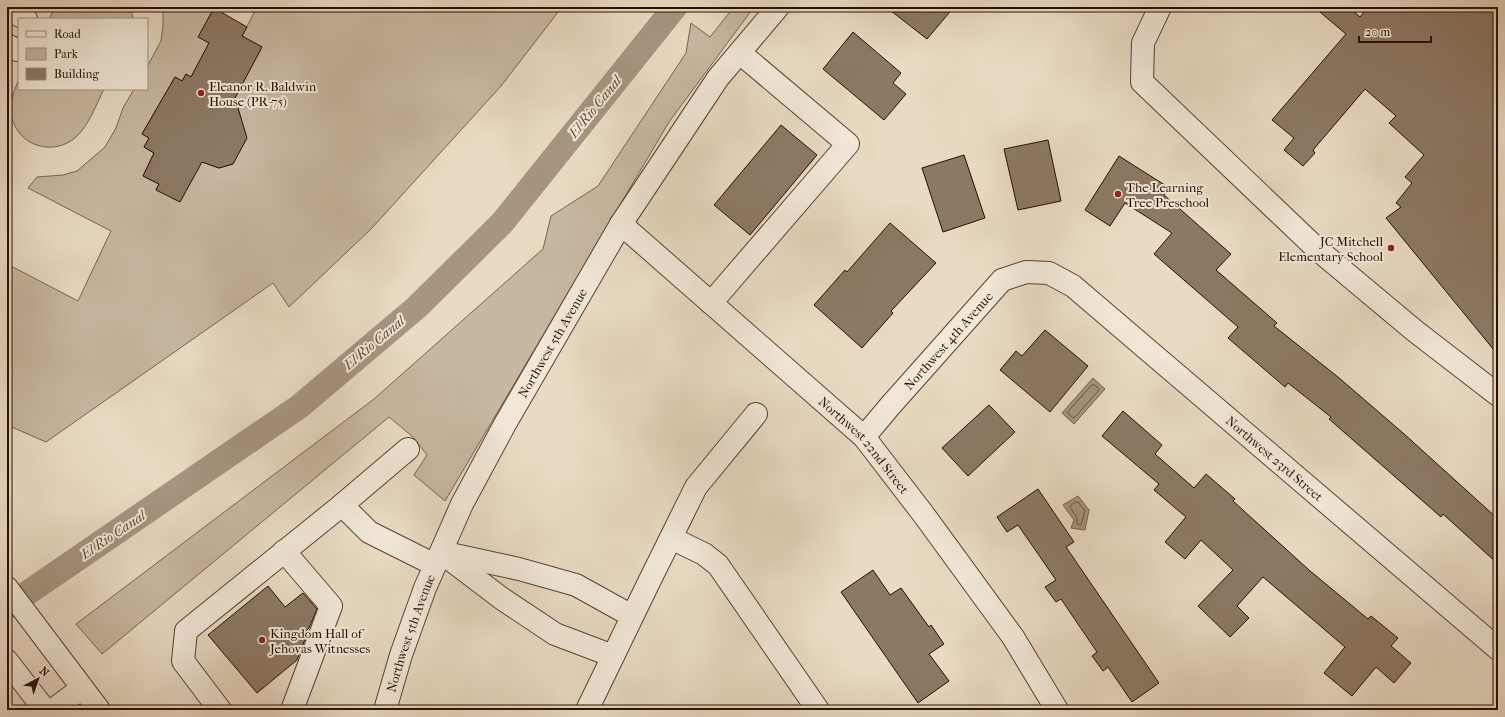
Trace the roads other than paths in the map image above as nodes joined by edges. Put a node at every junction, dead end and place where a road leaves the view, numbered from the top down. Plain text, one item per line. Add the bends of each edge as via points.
1 (778, 7) edge
2 (1160, 7) edge
3 (7, 9) edge
4 (24, 18) edge
5 (740, 53) junction
6 (621, 224) junction
7 (1049, 273) joint
8 (711, 303) junction
9 (1498, 395) edge
10 (756, 414) dead end
11 (864, 437) junction
12 (408, 449) dead end
13 (342, 505) junction
14 (671, 538) junction
15 (284, 552) junction
16 (438, 559) junction
17 (7, 588) edge
18 (632, 616) junction
19 (1498, 649) edge
20 (613, 656) junction
21 (7, 661) edge
22 (82, 688) junction
23 (45, 710) edge
24 (53, 710) edge
25 (99, 710) edge
26 (220, 710) edge
27 (292, 710) edge
28 (386, 710) edge
29 (587, 710) edge
30 (818, 710) edge
31 (1057, 710) edge

1 - 5 street, Northwest 5th Avenue
2 - 9 street via 1143,44 1142,82 1317,249 1414,331
3 - 4 street
5 - 6 street, Northwest 5th Avenue via 718,78
5 - 8 street via 848,144
6 - 8 street, Northwest 22nd Street
6 - 16 street, Northwest 5th Avenue via 505,424 462,504
7 - 11 street, Northwest 4th Avenue via 1026,272 1002,280
7 - 19 street, Northwest 23rd Street via 1073,286
8 - 11 street, Northwest 22nd Street
10 - 14 street via 696,488
11 - 31 street, Northwest 22nd Street via 1013,637
12 - 13 street
13 - 15 street
13 - 16 street via 369,532
14 - 18 street
14 - 30 street via 704,554 718,565
15 - 26 street via 186,631 183,661
15 - 27 street via 331,606
16 - 18 street via 519,569 576,585
16 - 20 street via 554,634
16 - 28 street, Northwest 5th Avenue via 401,655
17 - 22 street
18 - 20 street
20 - 29 street
21 - 23 street
22 - 24 street
22 - 25 street

